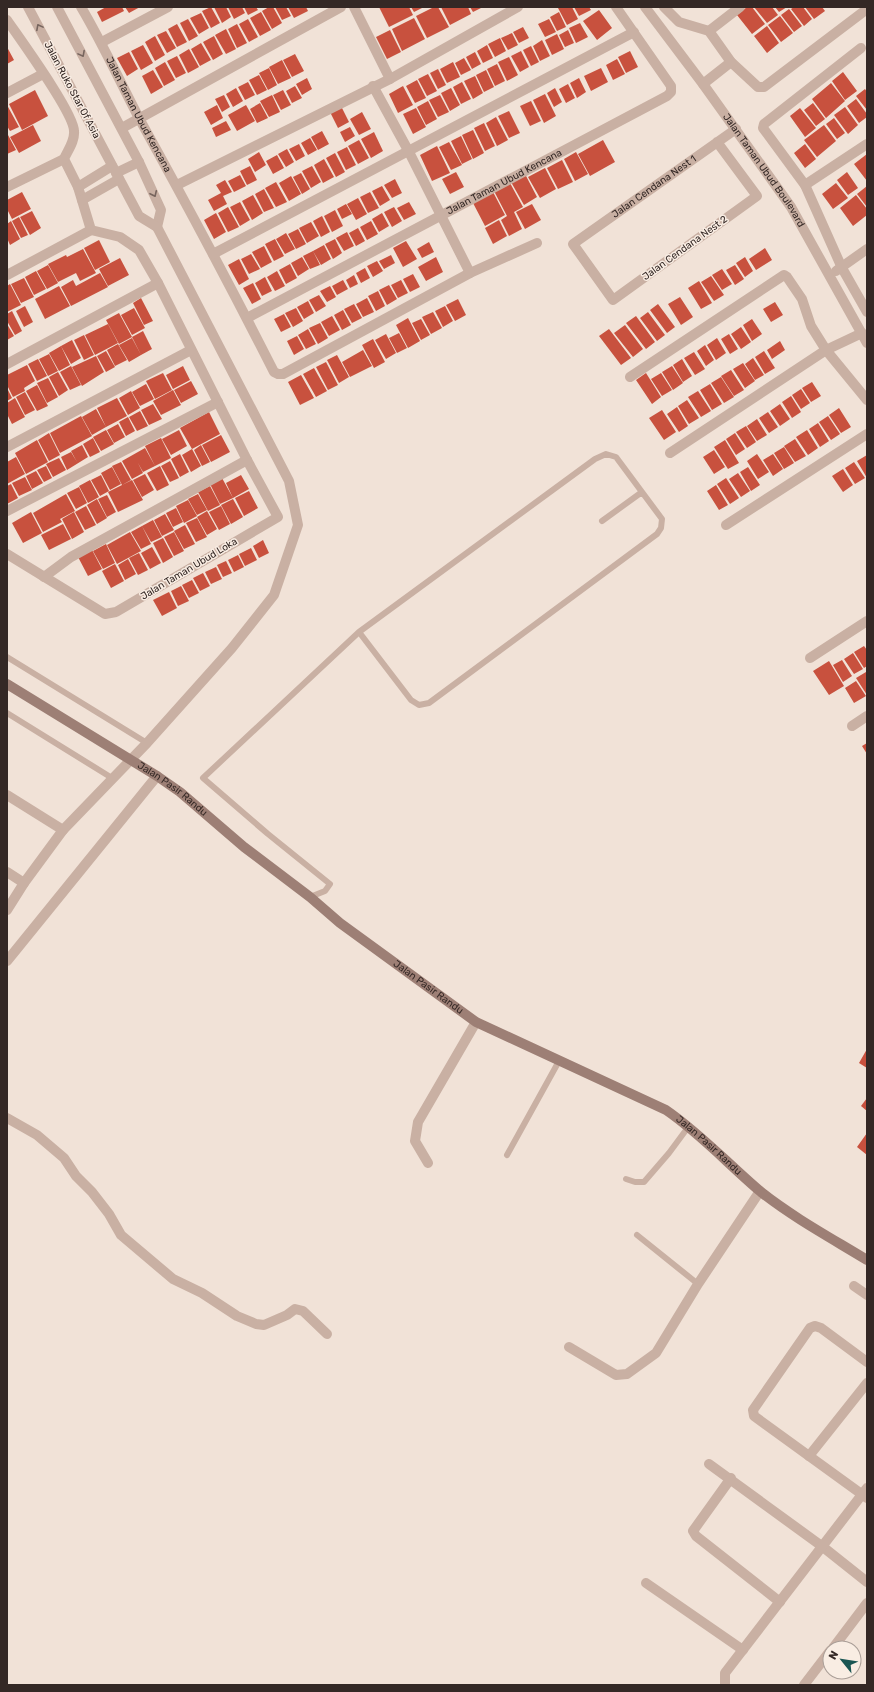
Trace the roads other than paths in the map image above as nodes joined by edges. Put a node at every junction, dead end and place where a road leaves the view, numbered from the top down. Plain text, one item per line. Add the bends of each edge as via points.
1 (28, 7) edge
2 (57, 7) edge
3 (81, 7) edge
4 (168, 7) edge
5 (341, 7) edge
6 (354, 7) edge
7 (518, 7) edge
8 (616, 7) edge
9 (645, 7) edge
10 (664, 7) edge
11 (740, 7) edge
12 (867, 9) edge
13 (330, 10) edge
14 (7, 20) edge
15 (709, 31) junction
16 (634, 32) junction
17 (102, 42) junction
18 (861, 48) dead end
19 (731, 62) junction
20 (44, 74) junction
21 (390, 79) junction
22 (703, 84) junction
23 (373, 86) junction
24 (7, 93) edge
25 (139, 118) junction
26 (122, 128) junction
27 (736, 129) junction
28 (717, 142) junction
29 (867, 144) edge
30 (408, 152) junction
31 (64, 159) junction
32 (139, 162) junction
33 (116, 173) junction
34 (177, 185) junction
35 (805, 185) junction
36 (7, 187) edge
37 (78, 187) junction
38 (82, 200) junction
39 (441, 216) junction
40 (156, 227) junction
41 (91, 230) junction
42 (537, 243) dead end
43 (867, 249) edge
44 (213, 254) junction
45 (842, 268) junction
46 (470, 273) junction
47 (7, 275) edge
48 (829, 276) junction
49 (158, 283) junction
50 (613, 300) joint
51 (867, 312) edge
52 (247, 318) junction
53 (862, 333) junction
54 (867, 343) edge
55 (191, 350) junction
56 (826, 350) junction
57 (7, 364) edge
58 (630, 377) dead end
59 (867, 400) edge
60 (218, 402) junction
61 (867, 434) edge
62 (7, 447) edge
63 (670, 453) dead end
64 (247, 460) junction
65 (642, 492) junction
66 (7, 511) edge
67 (602, 521) dead end
68 (726, 525) dead end
69 (7, 554) edge
70 (44, 577) junction
71 (867, 621) edge
72 (360, 632) junction
73 (7, 657) edge
74 (810, 658) dead end
75 (7, 684) edge
76 (7, 713) edge
77 (867, 716) edge
78 (852, 726) dead end
79 (147, 743) junction
80 (131, 760) junction
81 (157, 776) junction
82 (112, 778) junction
83 (7, 795) edge
84 (63, 830) junction
85 (7, 872) edge
86 (24, 883) junction
87 (310, 897) junction
88 (7, 910) edge
89 (7, 961) edge
90 (476, 1022) junction
91 (559, 1061) junction
92 (7, 1118) edge
93 (689, 1126) junction
94 (507, 1155) dead end
95 (428, 1163) dead end
96 (626, 1178) dead end
97 (760, 1191) junction
98 (637, 1234) dead end
99 (867, 1260) edge
100 (698, 1284) junction
101 (854, 1286) dead end
102 (867, 1295) edge
103 (327, 1334) dead end
104 (569, 1347) dead end
105 (867, 1362) edge
106 (867, 1383) edge
107 (809, 1456) junction
108 (709, 1464) dead end
109 (731, 1478) junction
110 (865, 1494) edge
111 (823, 1547) junction
112 (867, 1582) edge
113 (646, 1584) dead end
114 (780, 1602) junction
115 (867, 1604) edge
116 (839, 1640) edge
117 (743, 1650) junction
118 (822, 1661) edge
119 (725, 1685) edge
120 (804, 1685) edge

33 -> 1 street, Jalan Ruko Star Of Asia
2 -> 26 street
3 - 17 street, Jalan Taman Ubud Kencana
4 - 17 street
5 - 13 street
6 - 21 street
7 - 21 street
8 - 16 street, Jalan Taman Ubud Kencana
9 - 22 street, Jalan Taman Ubud Boulevard
10 - 15 street via 679,22
11 - 15 street
12 - 19 street via 764,87 758,88 754,85
13 - 25 street
14 - 20 street
15 - 19 street
16 - 30 street
16 - 39 street, Jalan Taman Ubud Kencana via 671,86 671,92 667,96
17 - 25 street, Jalan Taman Ubud Kencana
18 - 35 street via 764,124 764,131
19 - 22 street
20 - 24 street
20 - 31 street via 73,123 74,139
21 - 23 street
22 - 27 street, Jalan Taman Ubud Boulevard
23 - 30 street
23 - 34 street
25 - 26 street
25 - 34 street, Jalan Taman Ubud Kencana
26 - 32 street
27 - 28 street, Jalan Cendana Nest 1
27 - 48 street, Jalan Taman Ubud Boulevard via 791,207
28 - 50 street, Jalan Cendana Nest 1 via 574,244
28 - 50 street, Jalan Cendana Nest 2 via 757,196
29 - 35 street
30 - 39 street
30 - 44 street
31 - 36 street
31 - 37 street
32 - 33 street
32 -> 40 street via 161,210
33 - 37 street
33 - 38 street
33 - 40 street, Jalan Ruko Star Of Asia via 139,216
34 - 44 street, Jalan Taman Ubud Kencana
35 - 45 street
37 - 38 street
38 - 41 street
39 - 46 street
39 - 52 street, Jalan Taman Ubud Kencana
40 - 79 street via 289,481 298,525 274,595 232,648
41 - 47 street
41 - 49 street, Jalan Taman Ubud Loka via 120,237 139,250
42 - 46 street, Jalan Taman Ubud Kencana
43 - 45 street
44 - 52 street, Jalan Taman Ubud Kencana
45 - 48 street
45 - 51 street
46 - 52 street, Jalan Taman Ubud Kencana via 283,374 274,372
48 - 53 street, Jalan Taman Ubud Boulevard
49 - 55 street, Jalan Taman Ubud Loka
49 - 57 street
53 - 54 street, Jalan Taman Ubud Boulevard
53 - 56 street
55 - 60 street, Jalan Taman Ubud Loka
55 - 62 street
56 - 58 street via 810,326 802,299 784,276
56 - 59 street
56 - 63 street
60 - 64 street, Jalan Taman Ubud Loka
60 - 66 street
61 - 68 street
64 - 70 street via 71,557
64 - 70 street, Jalan Taman Ubud Loka via 278,517 116,612 105,614
65 - 67 lane
65 - 72 lane via 616,457 606,454 595,459
65 - 72 lane via 662,519 657,534 429,703 419,705 411,700
69 - 70 street, Jalan Taman Ubud Loka
71 - 74 street
72 - 87 lane via 203,778 330,884 325,891
73 - 79 lane
75 - 80 main road, Jalan Pasir Randu
76 - 82 lane
77 - 78 street
79 - 80 street
80 - 81 main road, Jalan Pasir Randu
80 - 82 street
81 - 87 main road, Jalan Pasir Randu
81 - 89 street
82 - 84 street
83 - 84 street
84 - 86 street
85 - 86 street
86 - 88 street
87 - 90 main road, Jalan Pasir Randu via 340,923
90 - 91 main road, Jalan Pasir Randu
90 - 95 street via 418,1122 415,1141
91 - 93 main road, Jalan Pasir Randu via 601,1078 666,1110
91 - 94 lane
92 - 103 street via 37,1135 64,1158 109,1214 121,1235 173,1279 202,1293 237,1316 256,1324 264,1325 295,1309 303,1311
93 - 96 lane via 644,1182
93 - 97 main road, Jalan Pasir Randu
97 - 99 main road, Jalan Pasir Randu via 801,1221
97 - 100 street
98 - 100 lane
100 - 104 street via 656,1353 627,1374 616,1375
101 - 102 street
105 - 107 street via 815,1326 810,1328 755,1404 752,1410 754,1416
106 - 107 street
107 - 110 street
108 - 109 street
109 - 111 street
109 - 114 street via 693,1532
110 - 111 street
111 - 112 street
111 - 114 street
113 - 117 street
114 - 117 street
115 - 116 street
117 - 119 street via 725,1673
118 - 120 street

